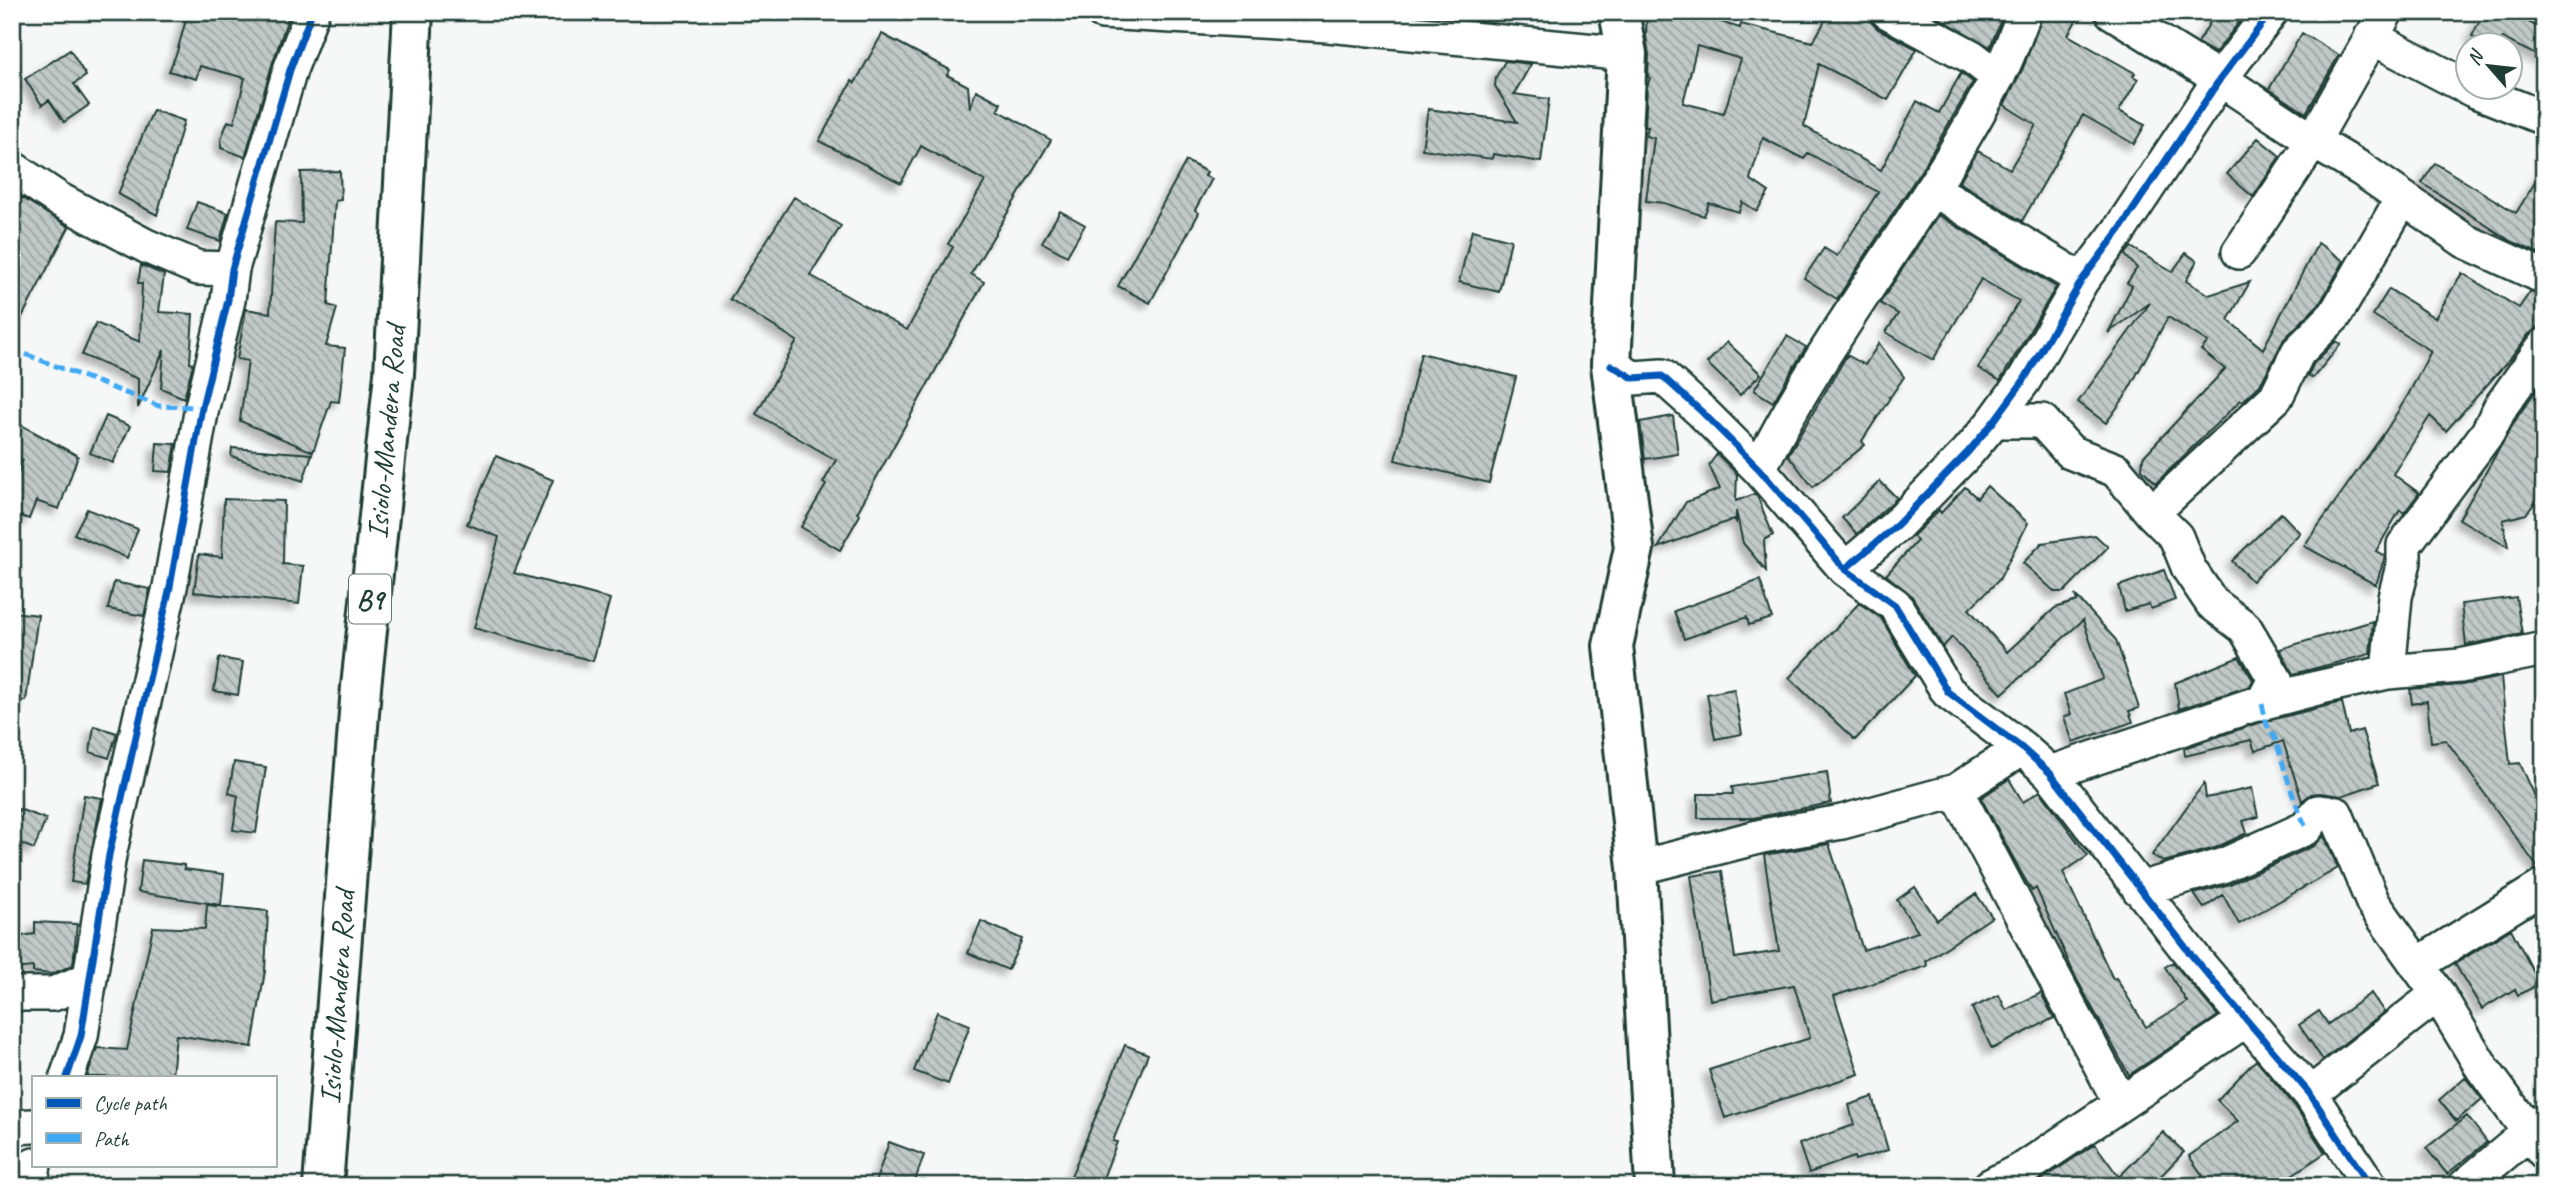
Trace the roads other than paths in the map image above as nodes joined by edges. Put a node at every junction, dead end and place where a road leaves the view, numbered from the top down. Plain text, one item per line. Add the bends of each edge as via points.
1 (312, 12) edge
2 (413, 12) edge
3 (1102, 12) edge
4 (1619, 12) edge
5 (1888, 12) edge
6 (2025, 12) edge
7 (2112, 12) edge
8 (2271, 12) edge
9 (1161, 14) edge
10 (1329, 19) edge
11 (2379, 25) edge
12 (1627, 54) junction
13 (1999, 75) junction
14 (2220, 79) junction
15 (2544, 118) edge
16 (2313, 141) junction
17 (12, 168) edge
18 (1933, 188) junction
19 (2402, 199) junction
20 (2239, 252) dead end
21 (232, 269) junction
22 (2544, 277) edge
23 (2081, 280) junction
24 (2544, 346) edge
25 (1611, 365) junction
26 (1994, 421) junction
27 (1759, 469) junction
28 (2152, 513) junction
29 (1845, 569) junction
30 (2544, 649) edge
31 (2388, 673) junction
32 (2262, 704) junction
33 (2022, 748) junction
34 (2050, 773) junction
35 (1956, 791) junction
36 (1637, 868) junction
37 (2544, 886) edge
38 (2139, 889) junction
39 (2417, 965) junction
40 (89, 979) junction
41 (12, 994) edge
42 (2438, 994) junction
43 (2247, 1019) junction
44 (67, 1076) edge
45 (2310, 1094) junction
46 (2120, 1102) junction
47 (32, 1126) edge
48 (12, 1127) edge
49 (2539, 1135) edge
50 (34, 1166) edge
51 (30, 1186) edge
52 (323, 1186) edge
53 (1655, 1186) edge
54 (1990, 1186) edge
55 (2371, 1186) edge
56 (2465, 1186) edge

1 - 21 street via 290,70
2 - 52 main road, Isiolo-Mandera Road / B9 via 394,374 361,687
3 - 9 street
4 - 12 main road
5 - 13 street
6 - 13 street
7 - 14 street
8 - 14 street
9 - 10 street
10 - 12 street
11 - 15 street via 2473,90
11 - 16 street
12 - 25 main road
13 - 18 street
14 - 16 street
14 - 23 street
16 - 19 street
16 - 20 street
17 - 21 street via 58,199 146,246 198,268
18 - 23 street
18 - 27 street via 1787,412
19 - 22 street via 2465,241
19 - 28 street via 2335,315 2298,352 2276,397
21 - 40 street via 170,587 109,855
23 - 26 street via 2024,380
24 - 31 street via 2488,432 2404,545
25 - 27 street via 1633,378 1662,376
25 - 36 main road via 1634,548 1614,646
26 - 28 street via 2042,421 2070,452 2116,470
26 - 29 street via 1897,525
27 - 29 street
28 - 32 street via 2176,537 2189,569 2212,603 2245,628 2274,679
29 - 33 street via 1895,605 1948,692
30 - 31 street via 2460,666
31 - 32 street
32 - 34 street
33 - 34 street
33 - 35 street
34 - 38 street
35 - 36 street
35 - 46 street
36 - 53 main road
37 - 39 street
38 - 39 street via 2222,866 2306,828 2318,813 2336,814 2373,903
38 - 43 street
39 - 42 street
40 - 41 street via 53,994
40 - 44 street via 80,1036
42 - 45 street
42 - 49 street via 2483,1069
43 - 45 street
43 - 46 street
45 - 55 street
46 - 54 street via 2025,1168
47 - 48 street
49 - 56 street
50 - 51 street

